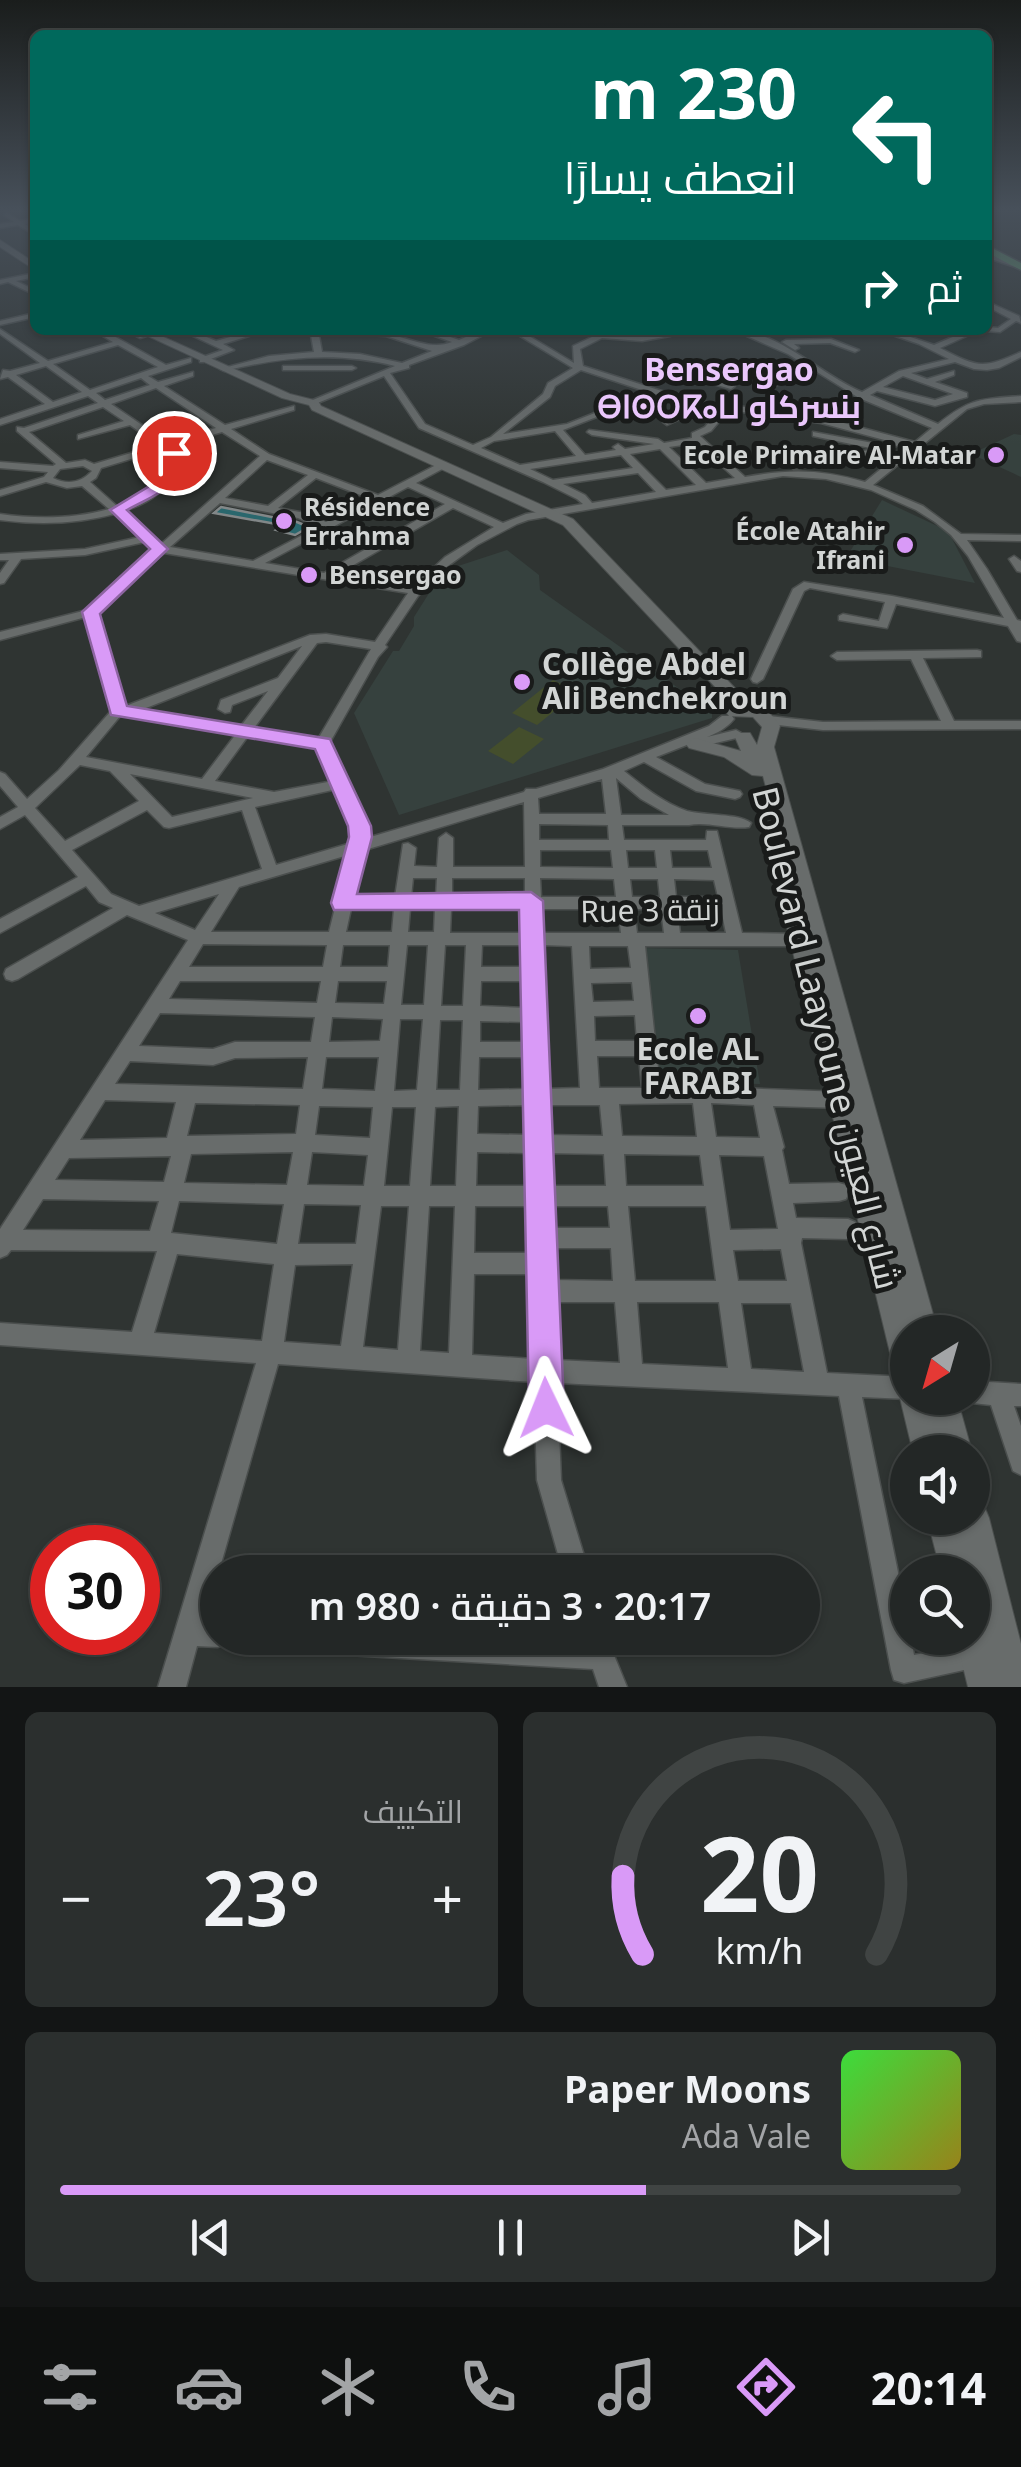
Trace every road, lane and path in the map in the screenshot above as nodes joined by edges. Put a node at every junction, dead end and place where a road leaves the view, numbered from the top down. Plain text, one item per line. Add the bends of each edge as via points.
1 (992, 306) edge
2 (30, 316) edge
3 (1018, 320) edge
4 (0, 323) edge
5 (992, 329) edge
6 (0, 332) edge
7 (104, 335) edge
8 (144, 335) edge
9 (145, 335) edge
10 (195, 335) edge
11 (241, 335) edge
12 (282, 335) edge
13 (316, 335) edge
14 (391, 335) edge
15 (437, 335) edge
16 (478, 335) edge
17 (523, 335) edge
18 (597, 335) edge
19 (662, 335) edge
20 (751, 335) edge
21 (903, 335) edge
22 (964, 335) edge
23 (600, 336) junction
24 (786, 342) junction
25 (117, 343) junction
26 (461, 343) junction
27 (215, 344) junction
28 (775, 344) junction
29 (19, 345) junction
30 (362, 348) dead end
31 (933, 348) junction
32 (0, 350) edge
33 (855, 350) dead end
34 (442, 351) junction
35 (322, 353) junction
36 (1021, 354) edge
37 (352, 355) junction
38 (284, 356) junction
39 (188, 360) junction
40 (203, 360) junction
41 (953, 360) junction
42 (47, 364) junction
43 (320, 366) junction
44 (406, 366) junction
45 (689, 366) dead end
46 (164, 368) junction
47 (286, 368) dead end
48 (352, 368) dead end
49 (579, 368) junction
50 (224, 369) junction
51 (819, 369) junction
52 (3, 373) edge
53 (902, 373) junction
54 (951, 373) dead end
55 (190, 374) dead end
56 (387, 374) junction
57 (141, 375) junction
58 (839, 382) junction
59 (927, 382) junction
60 (158, 386) junction
61 (768, 387) dead end
62 (876, 388) junction
63 (90, 392) junction
64 (655, 392) junction
65 (961, 394) junction
66 (862, 396) junction
67 (1021, 400) edge
68 (983, 401) junction
69 (689, 402) junction
70 (107, 404) junction
71 (52, 405) junction
72 (703, 405) junction
73 (305, 407) junction
74 (725, 409) junction
75 (3, 418) edge
76 (131, 422) junction
77 (666, 422) dead end
78 (938, 427) junction
79 (226, 428) junction
80 (564, 428) junction
81 (24, 431) junction
82 (592, 432) junction
83 (816, 434) dead end
84 (81, 436) dead end
85 (492, 439) junction
86 (698, 440) junction
87 (901, 441) junction
88 (916, 445) junction
89 (166, 446) junction
90 (663, 446) junction
91 (474, 448) junction
92 (886, 448) junction
93 (623, 452) junction
94 (904, 455) junction
95 (266, 456) junction
96 (583, 458) junction
97 (0, 465) edge
98 (96, 467) junction
99 (439, 467) junction
100 (520, 468) junction
101 (640, 470) junction
102 (54, 471) junction
103 (809, 472) junction
104 (314, 475) junction
105 (741, 478) junction
106 (84, 482) junction
107 (407, 483) junction
108 (552, 483) junction
109 (871, 486) junction
110 (704, 488) junction
111 (0, 493) edge
112 (664, 494) junction
113 (377, 498) junction
114 (218, 499) junction
115 (452, 504) junction
116 (590, 506) junction
117 (271, 508) junction
118 (118, 510) junction
119 (544, 514) junction
120 (0, 517) edge
121 (323, 526) junction
122 (502, 526) junction
123 (148, 538) junction
124 (959, 538) junction
125 (1021, 538) edge
126 (106, 548) junction
127 (156, 553) junction
128 (0, 558) edge
129 (16, 558) junction
130 (254, 564) junction
131 (326, 576) junction
132 (0, 581) edge
133 (416, 591) junction
134 (892, 600) junction
135 (91, 612) junction
136 (843, 618) dead end
137 (1017, 624) edge
138 (0, 636) edge
139 (314, 638) junction
140 (1021, 638) edge
141 (382, 647) junction
142 (977, 654) dead end
143 (914, 655) junction
144 (837, 656) dead end
145 (757, 679) dead end
146 (282, 681) junction
147 (121, 711) junction
148 (256, 713) junction
149 (1021, 725) edge
150 (950, 726) junction
151 (244, 730) junction
152 (751, 732) junction
153 (322, 744) junction
154 (695, 744) junction
155 (674, 746) junction
156 (644, 757) junction
157 (77, 760) junction
158 (114, 767) junction
159 (612, 771) junction
160 (0, 777) edge
161 (206, 783) junction
162 (340, 784) junction
163 (532, 792) junction
164 (736, 794) dead end
165 (274, 797) junction
166 (148, 803) junction
167 (246, 804) junction
168 (27, 810) junction
169 (614, 819) junction
170 (653, 819) junction
171 (531, 820) junction
172 (689, 820) junction
173 (710, 822) junction
174 (744, 823) dead end
175 (0, 824) edge
176 (446, 838) dead end
177 (532, 845) junction
178 (660, 845) junction
179 (714, 845) junction
180 (619, 846) junction
181 (356, 848) junction
182 (408, 848) dead end
183 (60, 850) junction
184 (272, 872) junction
185 (407, 872) junction
186 (447, 872) junction
187 (532, 872) junction
188 (621, 872) junction
189 (666, 874) junction
190 (720, 874) junction
191 (88, 878) junction
192 (234, 883) junction
193 (531, 901) junction
194 (444, 902) junction
195 (625, 902) junction
196 (668, 902) junction
197 (343, 903) junction
198 (404, 903) junction
199 (727, 903) junction
200 (129, 911) junction
201 (0, 927) edge
202 (199, 938) junction
203 (735, 938) junction
204 (336, 939) junction
205 (440, 939) junction
206 (474, 939) junction
207 (532, 939) junction
208 (399, 940) junction
209 (580, 940) junction
210 (633, 940) junction
211 (801, 940) junction
212 (673, 941) junction
213 (12, 974) dead end
214 (176, 974) junction
215 (394, 974) junction
216 (473, 974) junction
217 (534, 974) junction
218 (332, 975) junction
219 (641, 975) junction
220 (582, 976) junction
221 (155, 1006) junction
222 (644, 1008) junction
223 (584, 1009) junction
224 (327, 1011) junction
225 (472, 1011) junction
226 (433, 1012) junction
227 (392, 1013) junction
228 (536, 1015) junction
229 (322, 1048) junction
230 (471, 1048) junction
231 (648, 1048) junction
232 (586, 1049) junction
233 (389, 1050) junction
234 (537, 1050) junction
235 (126, 1053) junction
236 (100, 1092) junction
237 (188, 1093) junction
238 (599, 1096) junction
239 (652, 1096) junction
240 (701, 1096) junction
241 (762, 1097) junction
242 (314, 1098) junction
243 (425, 1098) junction
244 (470, 1098) junction
245 (540, 1098) junction
246 (382, 1099) junction
247 (842, 1100) junction
248 (304, 1143) junction
249 (470, 1144) junction
250 (540, 1144) junction
251 (611, 1144) junction
252 (180, 1146) junction
253 (379, 1147) junction
254 (708, 1147) junction
255 (774, 1147) junction
256 (64, 1149) junction
257 (38, 1189) junction
258 (839, 1192) dead end
259 (295, 1193) junction
260 (170, 1194) junction
261 (538, 1194) junction
262 (784, 1194) junction
263 (373, 1196) junction
264 (419, 1196) junction
265 (466, 1196) junction
266 (715, 1196) junction
267 (615, 1197) junction
268 (848, 1229) dead end
269 (791, 1234) junction
270 (540, 1238) junction
271 (619, 1238) junction
272 (722, 1240) junction
273 (164, 1242) junction
274 (3, 1244) edge
275 (363, 1254) junction
276 (284, 1255) junction
277 (463, 1263) junction
278 (540, 1264) junction
279 (542, 1291) junction
280 (624, 1292) junction
281 (729, 1292) junction
282 (801, 1292) junction
283 (896, 1315) edge
284 (918, 1315) edge
285 (0, 1334) edge
286 (140, 1342) junction
287 (271, 1352) junction
288 (351, 1356) junction
289 (408, 1362) junction
290 (460, 1366) junction
291 (545, 1372) junction
292 (632, 1376) junction
293 (742, 1380) junction
294 (818, 1382) junction
295 (848, 1386) junction
296 (890, 1387) edge
297 (1010, 1394) edge
298 (1021, 1463) edge
299 (975, 1535) edge
300 (571, 1555) edge
301 (188, 1632) junction
302 (200, 1633) edge
303 (600, 1655) edge
304 (996, 1664) edge
305 (899, 1678) edge
306 (172, 1687) edge
307 (613, 1687) edge

1 - 3 street
2 - 4 street
3 - 5 street
6 - 29 street
7 - 25 street
8 - 39 street
9 - 40 street
10 - 27 street
11 - 27 street
12 - 38 street
13 - 35 street
14 - 34 street
15 - 26 street
16 - 26 street
17 - 49 street
18 - 23 street
19 - 23 street
20 - 28 street
21 - 31 street
22 - 31 street
23 - 49 street via 576,348
24 - 28 street
24 - 33 street via 831,341
24 - 58 street via 849,379
25 - 42 street
25 - 46 street
26 - 34 street
27 - 40 street via 230,350
28 - 51 street
29 - 32 street
29 - 42 street
30 - 37 street
31 - 41 street
34 - 44 street
35 - 37 street
35 - 38 street
35 - 43 street
36 - 41 street via 991,368
37 - 44 street
38 - 50 street
39 - 46 street
39 - 73 street
40 - 50 street
41 - 53 street
42 - 52 street
42 - 63 street
43 - 47 street
43 - 48 street
44 - 56 street
45 - 69 street via 688,374 731,386
46 - 57 street
49 - 64 street
49 - 85 street
50 - 73 street
51 - 58 street
51 - 61 street
52 - 71 street
53 - 59 street
53 - 62 street
54 - 59 street
55 - 60 street
56 - 73 street
56 - 91 street via 422,426
57 - 60 street
57 - 63 street
58 - 66 street
59 - 65 street
60 - 70 street
60 - 79 street
62 - 65 street via 935,403
62 - 66 street
63 - 70 street
63 - 71 street
64 - 69 street
64 - 80 street
65 - 68 street
66 - 78 street
67 - 68 street
67 - 109 street via 974,406
68 - 78 street
69 - 72 street
70 - 76 street
70 - 81 street
71 - 75 street
72 - 74 street
72 - 77 street
73 - 79 street
73 - 99 street
74 - 86 street via 695,435
74 - 87 street via 822,420
75 - 81 street
76 - 84 street
76 - 89 street
78 - 88 street
79 - 89 street
79 - 95 street
80 - 82 street
80 - 85 street
80 - 96 street
81 - 102 street
82 - 90 street
82 - 93 street
83 - 92 street
85 - 91 street
86 - 90 street
86 - 105 street
87 - 88 street
87 - 92 street
88 - 94 street
89 - 98 street
89 - 118 street via 176,461 166,482
90 - 93 street
90 - 110 street
91 - 100 street
92 - 105 street
93 - 96 street
93 - 101 street
94 - 103 street
94 - 109 street
95 - 104 street
95 - 114 street
96 - 100 street
97 - 102 street
98 - 102 street
98 - 106 street
99 - 107 street
99 - 119 street
100 - 108 street
101 - 108 street
101 - 112 street
102 - 106 street via 66,485
102 - 111 street
103 - 105 street
103 - 109 street
104 - 113 street
104 - 117 street
105 - 110 street
106 - 118 street
107 - 113 street
107 - 115 street
108 - 116 street
109 - 124 street
110 - 112 street
112 - 116 street
113 - 121 street
114 - 117 street
114 - 127 street
115 - 122 street
115 - 131 street
116 - 119 street
117 - 121 street
118 - 120 street via 55,521
118 - 123 street
119 - 122 street
119 - 152 street
121 - 130 street
122 - 133 street via 443,564
123 - 126 street
123 - 127 street
124 - 125 street
124 - 137 street
126 - 127 street
126 - 129 street
127 - 130 street
127 - 135 street
128 - 129 street
129 - 132 street
130 - 131 street
131 - 133 street
133 - 141 street
134 - 136 street via 882,626
134 - 137 street
134 - 145 street via 831,586 800,588
135 - 138 street
135 - 147 street
137 - 140 street
139 - 141 street
139 - 146 street
139 - 147 street
141 - 153 street
142 - 143 street
143 - 144 street
143 - 150 street
146 - 148 street
146 - 148 street via 223,707
147 - 151 street
147 - 157 street
148 - 151 street
149 - 150 street
150 - 152 street
151 - 153 street
151 - 161 street
152 - 154 street
152 - 154 street via 730,752
152 - 155 street
152 - 211 street, Boulevard Laayoune شارع العيون
152 - 284 street, Boulevard Laayoune شارع العيون
153 - 162 street
154 - 155 street
155 - 156 street
156 - 159 street
156 - 164 street via 701,788
157 - 158 street
157 - 168 street
158 - 161 street
158 - 166 street
159 - 163 street
159 - 169 street
159 - 172 street
160 - 168 street
161 - 165 street
162 - 165 street
162 - 181 street via 360,826
163 - 171 street
163 - 181 street
165 - 167 street
166 - 167 street via 177,824
166 - 183 street
167 - 184 street
168 - 175 street
168 - 183 street
169 - 170 street
169 - 171 street
169 - 180 street
170 - 172 street
170 - 178 street
171 - 177 street
172 - 173 street
173 - 174 street
173 - 179 street
176 - 186 street
177 - 180 street
177 - 187 street
178 - 179 street
178 - 180 street
178 - 189 street
179 - 190 street
180 - 188 street
181 - 184 street
181 - 197 street
182 - 185 street
183 - 191 street
184 - 192 street
185 - 186 street
185 - 198 street
186 - 187 street
186 - 194 street
187 - 188 street
187 - 193 street
188 - 189 street
188 - 195 street
189 - 190 street
189 - 196 street
190 - 199 street
191 - 200 street
191 - 201 street
192 - 200 street
192 - 202 street
193 - 194 street
193 - 195 street
193 - 207 street
194 - 198 street
194 - 205 street
195 - 196 street
195 - 210 street
196 - 199 street
196 - 212 street
197 - 198 street
197 - 204 street
198 - 208 street
199 - 203 street
200 - 202 street
200 - 213 street
202 - 204 street, Rue 3 زنقة
202 - 214 street
203 - 211 street, Rue 3 زنقة
203 - 212 street, Rue 3 زنقة
204 - 208 street, Rue 3 زنقة
204 - 218 street
205 - 206 street, Rue 3 زنقة
205 - 208 street, Rue 3 زنقة
205 - 226 street
206 - 207 street, Rue 3 زنقة
206 - 216 street
207 - 209 street, Rue 3 زنقة
207 - 217 street
208 - 215 street
209 - 210 street, Rue 3 زنقة
209 - 220 street
210 - 212 street, Rue 3 زنقة
210 - 219 street
211 - 247 street, Boulevard Laayoune شارع العيون
214 - 218 street
214 - 221 street
215 - 218 street
215 - 227 street
216 - 217 street
216 - 225 street
217 - 228 street
218 - 224 street
219 - 220 street
219 - 222 street
220 - 223 street
221 - 224 street
221 - 235 street
222 - 223 street
222 - 231 street
223 - 232 street
224 - 227 street
224 - 229 street
225 - 226 street
225 - 228 street
225 - 230 street
226 - 227 street
226 - 243 street
227 - 233 street
228 - 234 street
229 - 233 street
229 - 235 street via 213,1056
229 - 242 street
230 - 234 street
230 - 244 street
231 - 232 street
231 - 239 street
232 - 238 street
233 - 246 street
234 - 245 street
235 - 236 street
236 - 237 street
236 - 256 street
237 - 242 street
237 - 252 street
238 - 239 street
238 - 245 street
238 - 251 street
239 - 240 street
240 - 241 street
240 - 254 street
241 - 247 street
241 - 255 street
242 - 246 street
242 - 248 street
243 - 244 street
243 - 246 street
243 - 264 street
244 - 245 street
244 - 249 street
245 - 250 street
246 - 253 street
247 - 283 street, Boulevard Laayoune شارع العيون
248 - 252 street
248 - 253 street
248 - 259 street
249 - 250 street
249 - 265 street
250 - 251 street
250 - 261 street
251 - 254 street
251 - 267 street
252 - 256 street
252 - 260 street
253 - 263 street
254 - 255 street
254 - 266 street
255 - 262 street
256 - 257 street
257 - 260 street
257 - 274 street
258 - 262 street
259 - 260 street
259 - 263 street
259 - 276 street
260 - 273 street
261 - 265 street
261 - 267 street
261 - 270 street
262 - 269 street
263 - 264 street
263 - 275 street
264 - 265 street
264 - 289 street
265 - 277 street
266 - 267 street
266 - 272 street
267 - 271 street
268 - 269 street
269 - 272 street
269 - 282 street
270 - 271 street
270 - 278 street
271 - 280 street
272 - 281 street
273 - 274 street
273 - 276 street
273 - 286 street
275 - 276 street
275 - 288 street
276 - 287 street
277 - 278 street
277 - 290 street
278 - 279 street
279 - 280 street
279 - 291 street
280 - 281 street
280 - 292 street
281 - 282 street
281 - 293 street
282 - 294 street
285 - 286 street
286 - 287 street
287 - 288 street
287 - 301 street
288 - 289 street
289 - 290 street
290 - 291 street
291 - 292 street
291 - 300 street via 549,1480
292 - 293 street
293 - 294 street
294 - 295 street
295 - 296 street
295 - 305 street
297 - 298 street
299 - 304 street
301 - 302 street
301 - 306 street
303 - 307 street
304 - 305 street

